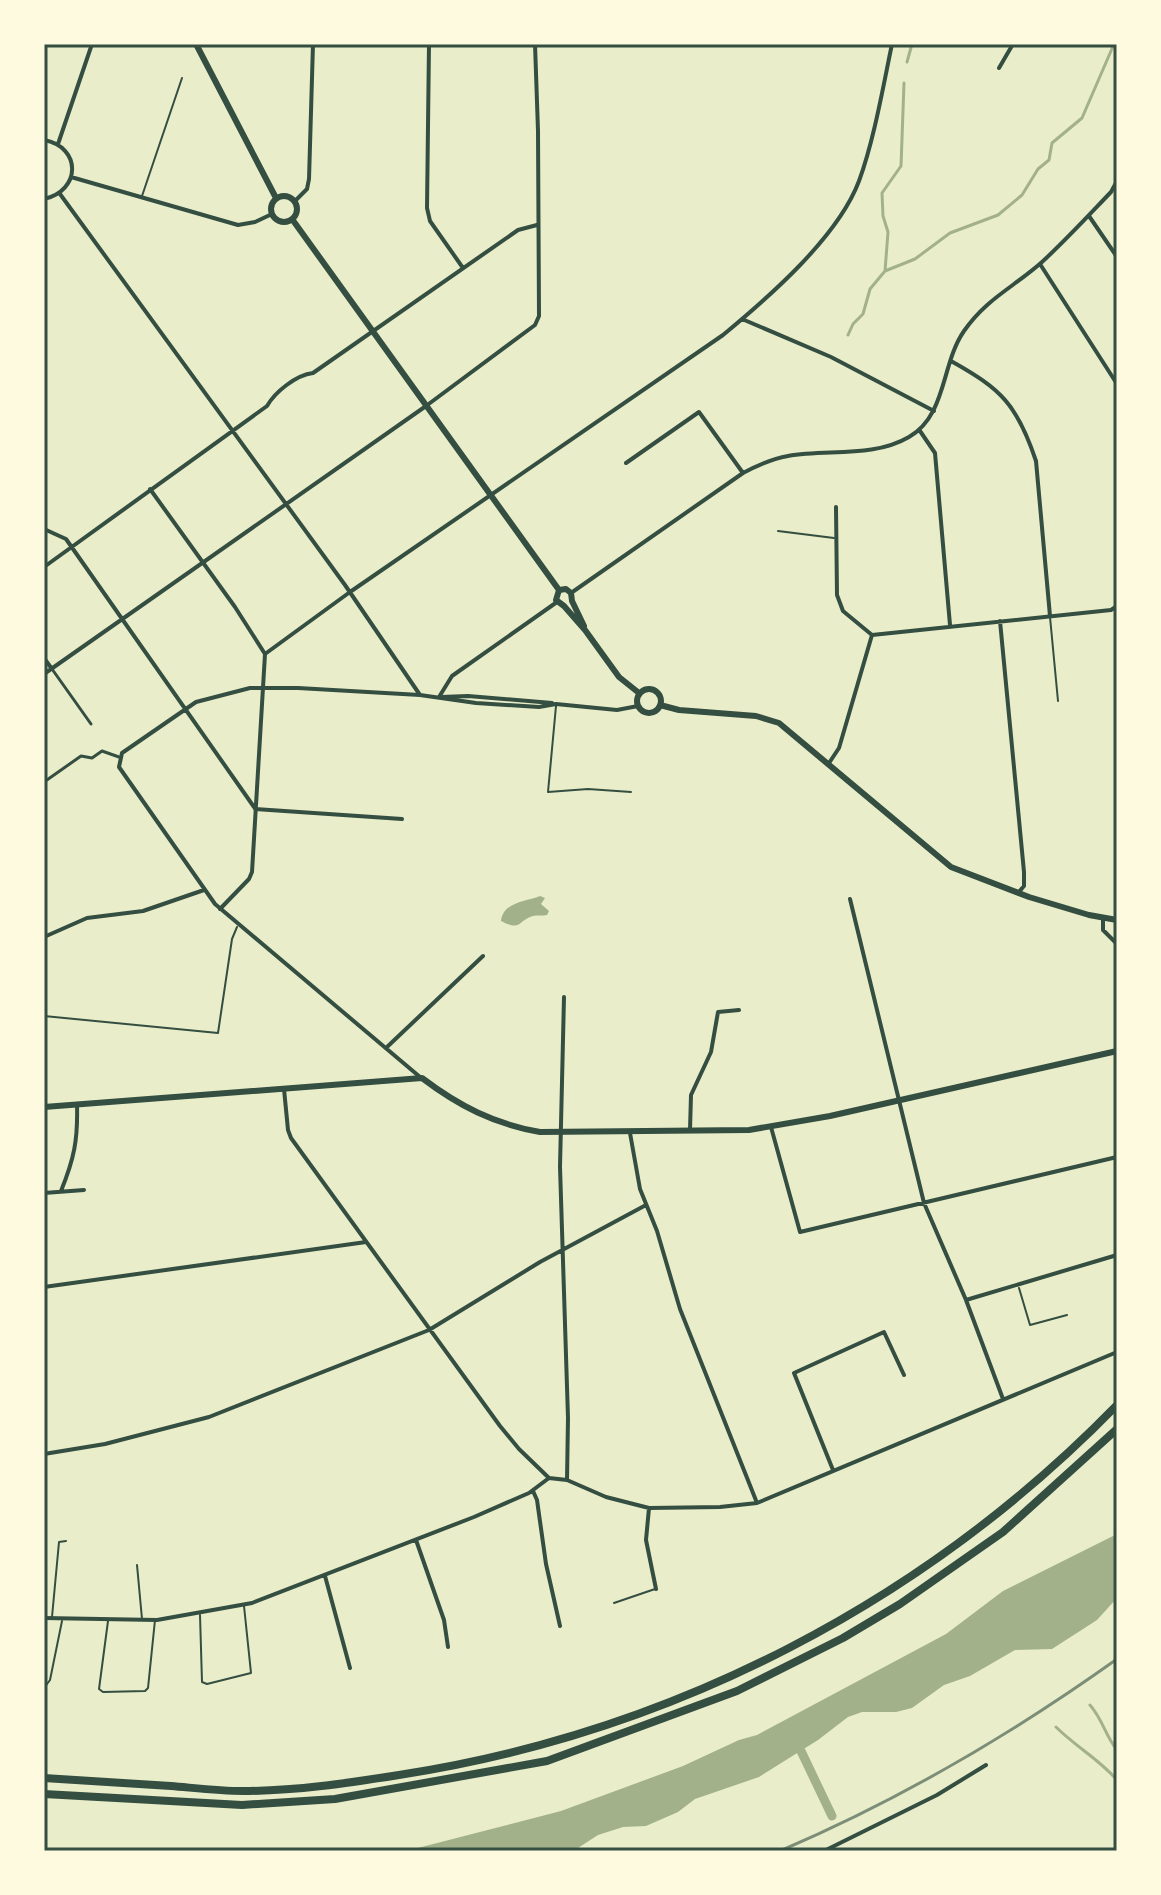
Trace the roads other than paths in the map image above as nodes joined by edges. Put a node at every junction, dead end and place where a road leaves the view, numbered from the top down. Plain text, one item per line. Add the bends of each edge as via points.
1 (92, 44) edge
2 (196, 44) edge
3 (313, 44) edge
4 (429, 44) edge
5 (535, 44) edge
6 (892, 44) edge
7 (1013, 44) edge
8 (999, 68) dead end
9 (182, 78) dead end
10 (44, 140) edge
11 (58, 144) junction
12 (71, 177) junction
13 (1117, 181) edge
14 (60, 194) junction
15 (141, 197) junction
16 (276, 198) junction
17 (44, 199) edge
18 (295, 201) junction
19 (272, 214) junction
20 (1089, 216) junction
21 (292, 219) junction
22 (537, 225) junction
23 (1117, 257) edge
24 (1040, 264) junction
25 (463, 268) junction
26 (742, 319) junction
27 (371, 331) junction
28 (951, 361) junction
29 (1117, 384) edge
30 (426, 406) junction
31 (934, 411) junction
32 (232, 430) junction
33 (920, 431) junction
34 (626, 463) dead end
35 (743, 473) junction
36 (150, 489) junction
37 (491, 496) junction
38 (285, 505) junction
39 (836, 507) dead end
40 (44, 529) edge
41 (778, 531) dead end
42 (836, 538) junction
43 (72, 547) junction
44 (203, 564) junction
45 (44, 567) edge
46 (559, 590) junction
47 (350, 592) junction
48 (571, 593) junction
49 (572, 601) junction
50 (561, 604) junction
51 (1117, 606) edge
52 (1050, 616) junction
53 (123, 619) junction
54 (1000, 621) junction
55 (950, 625) junction
56 (585, 630) junction
57 (872, 635) junction
58 (265, 654) junction
59 (44, 658) edge
60 (52, 669) junction
61 (44, 674) edge
62 (263, 688) junction
63 (639, 693) junction
64 (420, 695) junction
65 (439, 697) junction
66 (1058, 701) dead end
67 (556, 704) junction
68 (660, 705) junction
69 (638, 706) junction
70 (186, 710) junction
71 (91, 724) dead end
72 (119, 757) junction
73 (829, 763) junction
74 (44, 782) edge
75 (631, 792) dead end
76 (255, 809) junction
77 (402, 819) dead end
78 (204, 890) junction
79 (1018, 893) junction
80 (850, 899) dead end
81 (220, 909) junction
82 (1103, 919) junction
83 (1117, 920) edge
84 (238, 926) junction
85 (44, 937) edge
86 (1117, 944) edge
87 (483, 956) dead end
88 (564, 997) dead end
89 (739, 1010) dead end
90 (44, 1016) edge
91 (387, 1047) junction
92 (1117, 1051) edge
93 (422, 1078) junction
94 (284, 1089) junction
95 (900, 1100) junction
96 (77, 1105) junction
97 (44, 1107) edge
98 (771, 1127) junction
99 (630, 1133) junction
100 (690, 1133) junction
101 (560, 1134) junction
102 (1117, 1157) edge
103 (84, 1190) dead end
104 (61, 1191) junction
105 (44, 1193) edge
106 (924, 1203) junction
107 (646, 1205) junction
108 (366, 1242) junction
109 (562, 1252) junction
110 (1117, 1255) edge
111 (1018, 1286) junction
112 (44, 1287) edge
113 (966, 1300) junction
114 (1067, 1315) dead end
115 (429, 1330) junction
116 (1117, 1352) edge
117 (904, 1375) dead end
118 (1003, 1399) junction
119 (1117, 1405) edge
120 (1117, 1429) edge
121 (44, 1454) edge
122 (833, 1470) junction
123 (549, 1478) junction
124 (567, 1480) junction
125 (533, 1491) junction
126 (757, 1503) junction
127 (649, 1508) junction
128 (416, 1540) junction
129 (66, 1541) dead end
130 (137, 1565) dead end
131 (325, 1576) junction
132 (656, 1589) joint
133 (614, 1603) dead end
134 (244, 1605) junction
135 (200, 1614) junction
136 (44, 1618) edge
137 (52, 1618) junction
138 (63, 1619) junction
139 (142, 1619) junction
140 (108, 1620) junction
141 (155, 1620) junction
142 (560, 1626) dead end
143 (448, 1647) dead end
144 (350, 1668) dead end
145 (44, 1688) edge
146 (986, 1765) dead end
147 (44, 1778) edge
148 (44, 1794) edge
149 (824, 1851) edge

1 - 11 street
2 - 16 street
3 - 18 street via 309,179
4 - 25 street via 428,215
5 - 22 street
6 - 26 street via 863,169 849,202 827,234
7 - 8 street
9 - 15 lane
10 - 11 street
11 - 12 street via 71,161
12 - 14 street
12 - 15 street
13 - 20 street
14 - 17 street
14 - 32 street
15 - 19 street via 238,225
16 - 18 street
16 - 19 street
18 - 21 street
19 - 21 street via 281,222
20 - 23 street
20 - 24 street
21 - 27 street
22 - 25 street via 518,230
22 - 30 street via 537,320 522,337
24 - 28 street via 980,309
24 - 29 street
25 - 27 street
26 - 31 street via 831,357
26 - 37 street
27 - 30 street
27 - 32 street
28 - 31 street
28 - 52 street via 1003,394 1031,446
30 - 37 street
30 - 38 street
31 - 33 street
32 - 36 street
32 - 38 street
33 - 35 street via 889,446 790,456
33 - 55 street via 935,453
34 - 35 street via 699,412
35 - 48 street
36 - 43 street
36 - 44 street
37 - 46 street
37 - 47 street
38 - 44 street
38 - 47 street
39 - 42 street
40 - 43 street via 58,533
41 - 42 lane
42 - 57 street via 840,604
43 - 45 street
43 - 53 street
44 - 53 street
44 - 58 street
46 - 48 street
46 - 50 street
47 - 58 street
47 - 64 street
48 - 49 street
49 - 50 street
49 - 56 street
50 - 56 street
50 - 65 street via 452,676
51 - 52 street
52 - 54 street
52 - 66 lane
53 - 60 street
53 - 70 street
54 - 55 street
54 - 79 street via 1024,872
55 - 57 street
56 - 63 street via 619,677
57 - 73 street via 839,748
58 - 62 street
59 - 60 street
60 - 61 street
60 - 71 street
62 - 64 street
62 - 70 street via 203,699
62 - 76 street
63 - 68 street via 656,691
63 - 69 street
64 - 65 street
65 - 67 street via 539,707
67 - 69 street via 617,710
67 - 75 lane via 548,792
68 - 69 street via 651,713
68 - 73 street via 779,723
70 - 72 street
70 - 76 street
72 - 74 street via 102,751 92,758 81,756
72 - 78 street via 119,767
73 - 79 street via 943,861
76 - 77 street
76 - 81 street via 251,874
78 - 81 street
78 - 85 street via 155,908 87,918
79 - 82 street
80 - 95 street
81 - 84 street
82 - 83 street
82 - 86 street via 1103,930
84 - 90 lane via 218,1033
84 - 91 street
87 - 91 street
88 - 101 street
89 - 100 street via 718,1012 711,1052 691,1095
91 - 93 street
92 - 95 street
93 - 94 street
93 - 101 street via 491,1120
94 - 96 street
94 - 108 street via 291,1138
95 - 98 street
95 - 106 street
96 - 97 street
96 - 104 street via 78,1136
98 - 100 street
98 - 106 street via 800,1232
99 - 100 street
99 - 101 street
99 - 107 street
101 - 109 street
102 - 106 street
103 - 104 street
104 - 105 street
106 - 113 street
107 - 109 street
107 - 126 street via 680,1309
108 - 112 street
108 - 115 street
109 - 115 street
109 - 124 street
110 - 111 street
111 - 113 street
111 - 114 lane via 1030,1325
113 - 118 street
115 - 121 street via 209,1417
115 - 123 street via 500,1426
116 - 118 street
117 - 122 street via 884,1332 794,1373
118 - 122 street
119 - 147 highway via 1012,1502 908,1580 730,1679 640,1714 539,1747 332,1785 243,1791
120 - 148 highway via 1003,1532 854,1631 737,1691 547,1761 335,1799 242,1805
122 - 126 street
123 - 124 street
123 - 125 street
124 - 127 street
125 - 128 street
125 - 142 street
126 - 127 street
127 - 132 street via 646,1540
128 - 131 street
128 - 143 street
129 - 137 lane via 59,1542
130 - 139 lane
131 - 134 street
131 - 144 street
132 - 133 lane
134 - 135 street
134 - 135 lane via 251,1673 207,1684 202,1682
135 - 141 street
136 - 137 street
137 - 138 street
138 - 140 street
138 - 145 lane
139 - 140 street
139 - 141 street
140 - 141 lane via 99,1689 103,1692 148,1688
146 - 149 street

